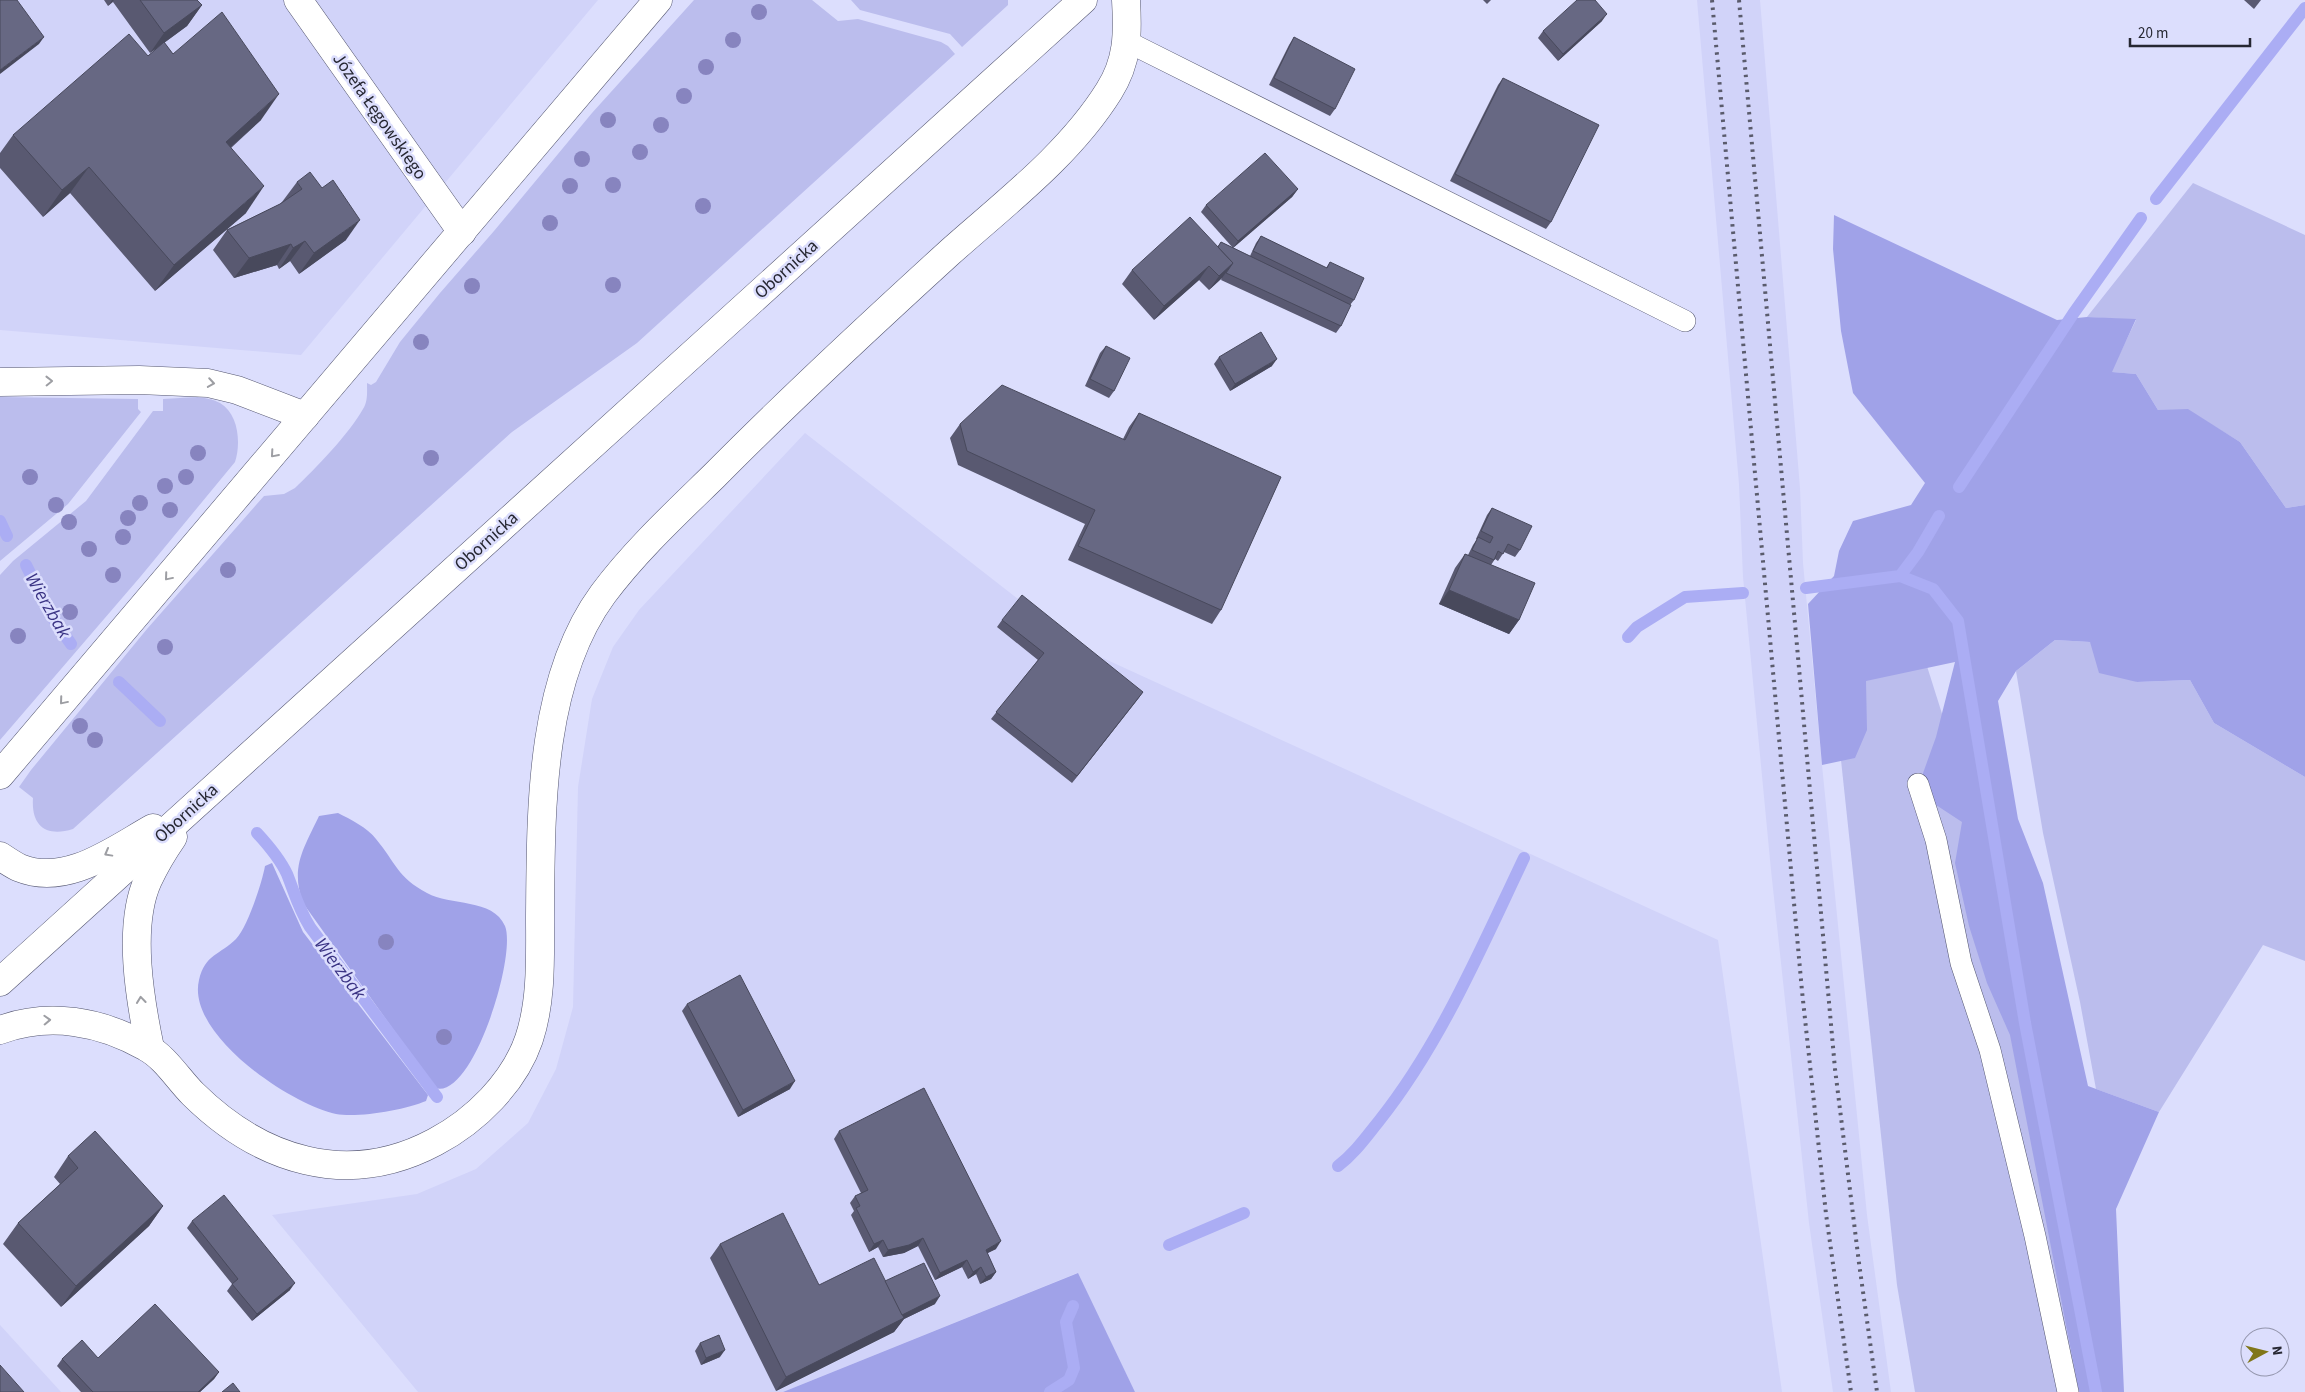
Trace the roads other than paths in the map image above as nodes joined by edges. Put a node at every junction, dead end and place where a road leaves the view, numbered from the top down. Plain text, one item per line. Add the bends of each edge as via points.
1 (298, 0) edge
2 (658, 0) edge
3 (1083, 0) edge
4 (1126, 0) edge
5 (1128, 42) junction
6 (462, 232) junction
7 (1685, 321) dead end
8 (0, 382) edge
9 (305, 416) junction
10 (0, 775) edge
11 (1918, 784) dead end
12 (196, 804) junction
13 (0, 856) edge
14 (0, 982) edge
15 (0, 1030) edge
16 (150, 1048) junction
17 (2068, 1392) edge

1 - 6 street, Józefa Łęgowskiego
2 - 6 street
3 - 12 street, Obornicka
4 - 5 street
5 - 7 lane
5 - 16 street via 1124,62 1110,90 1070,144 779,411 663,527 602,596 582,630 561,686 546,755 541,831 540,968 529,1039 514,1070 482,1109 436,1142 397,1157 350,1165 317,1163 272,1151 238,1132 192,1093
6 - 9 street
8 -> 9 street via 139,380 208,383 237,390
9 -> 10 street
11 - 17 lane via 1936,840 1961,962 1990,1050
12 -> 13 street via 83,867 61,872 38,872 20,868
12 - 14 street, Obornicka
16 -> 12 street via 137,960 139,919 147,882
15 -> 16 street via 38,1020 66,1019 97,1026

